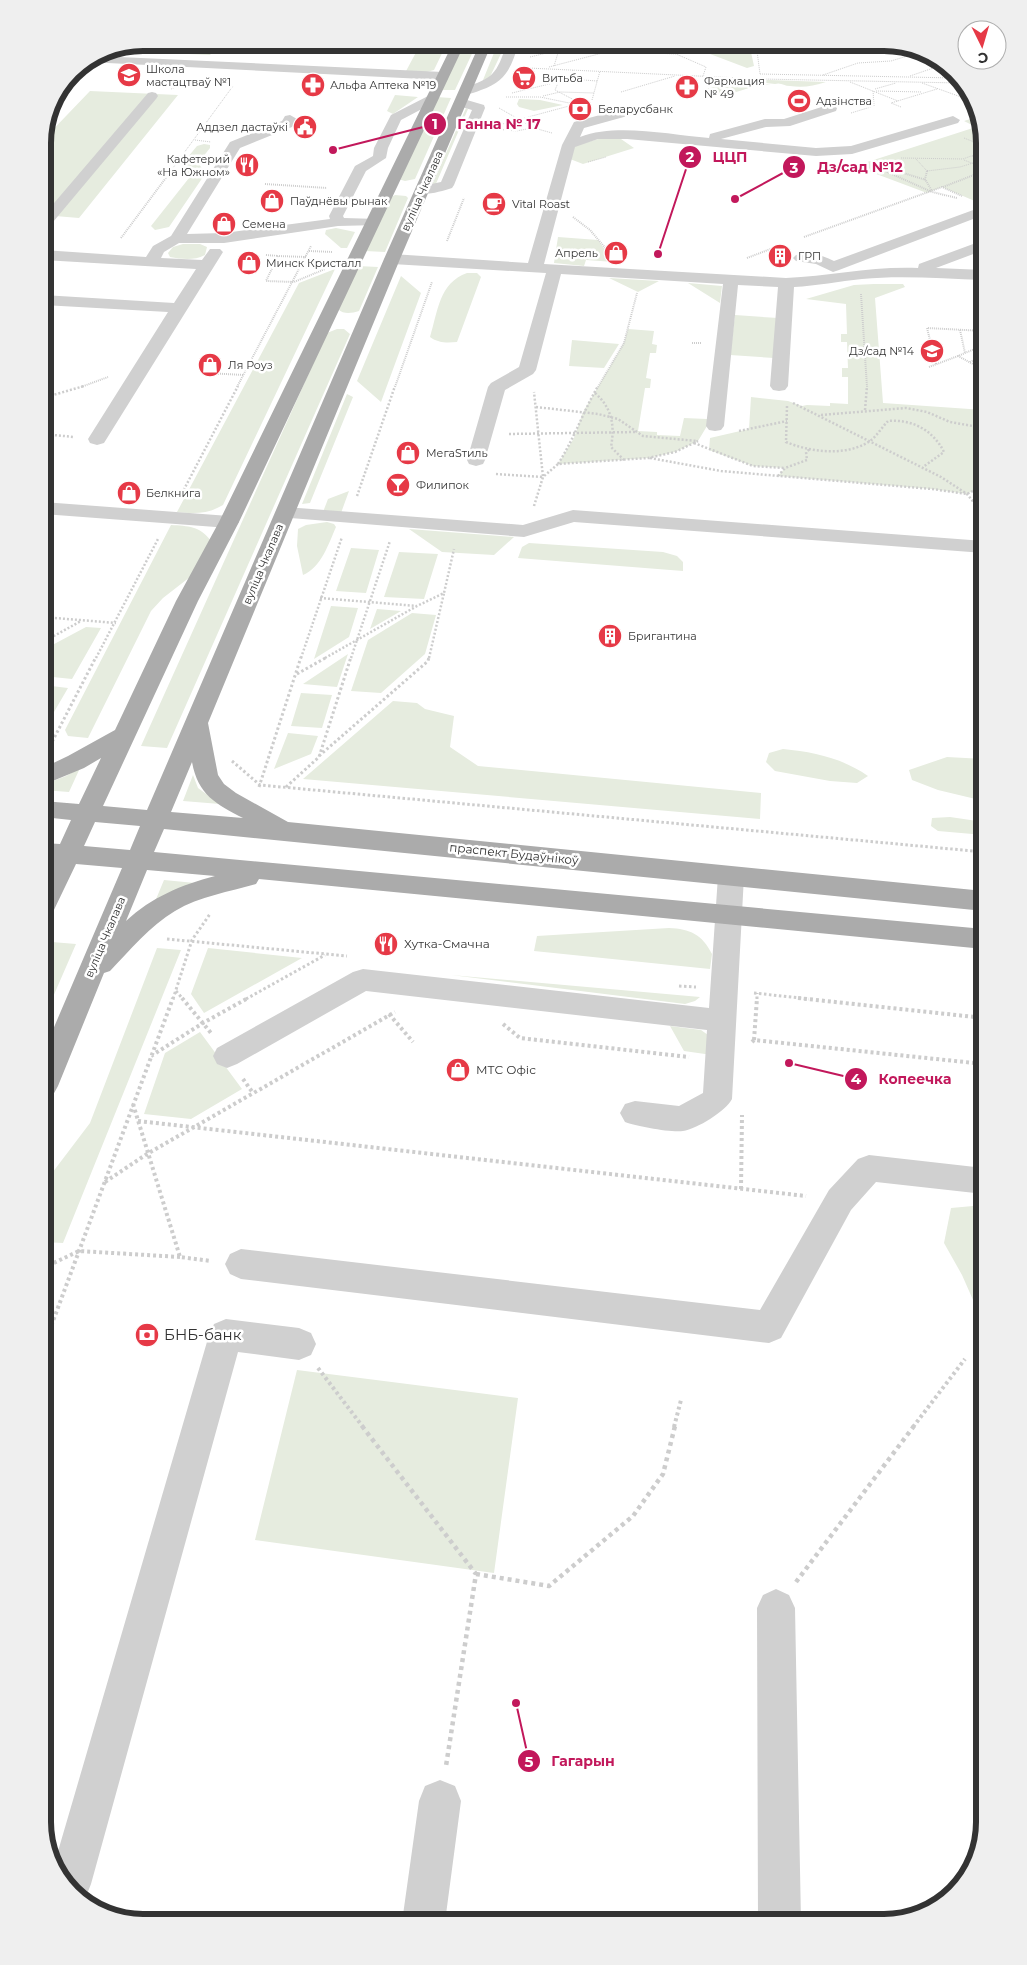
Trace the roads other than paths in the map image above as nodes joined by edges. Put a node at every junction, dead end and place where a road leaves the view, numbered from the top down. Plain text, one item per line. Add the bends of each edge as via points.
1 (234, 51) edge
2 (455, 51) edge
3 (483, 51) edge
4 (510, 51) edge
5 (106, 60) edge
6 (223, 66) junction
7 (443, 76) junction
8 (152, 96) dead end
9 (463, 97) junction
10 (432, 98) junction
11 (832, 108) dead end
12 (626, 112) dead end
13 (290, 119) dead end
14 (953, 120) dead end
15 (699, 142) junction
16 (569, 145) junction
17 (379, 158) junction
18 (392, 183) junction
19 (422, 190) junction
20 (51, 213) edge
21 (976, 213) dead end
22 (338, 222) junction
23 (373, 222) junction
24 (252, 234) junction
25 (199, 237) junction
26 (224, 238) junction
27 (177, 239) junction
28 (976, 248) edge
29 (51, 256) edge
30 (801, 258) dead end
31 (951, 258) junction
32 (392, 259) junction
33 (151, 262) junction
34 (206, 266) junction
35 (535, 267) junction
36 (833, 267) junction
37 (555, 268) junction
38 (912, 272) junction
39 (976, 272) edge
40 (976, 275) edge
41 (731, 280) junction
42 (820, 281) junction
43 (786, 283) junction
44 (51, 300) edge
45 (181, 308) junction
46 (371, 310) junction
47 (344, 313) junction
48 (321, 333) junction
49 (360, 335) junction
50 (779, 386) dead end
51 (715, 426) dead end
52 (97, 439) road end
53 (476, 460) road end
54 (51, 509) edge
55 (285, 513) junction
56 (229, 522) junction
57 (976, 546) edge
58 (196, 723) junction
59 (124, 734) junction
60 (51, 773) edge
61 (51, 810) edge
62 (87, 813) junction
63 (155, 819) junction
64 (288, 831) junction
65 (51, 853) edge
66 (68, 854) junction
67 (138, 860) junction
68 (269, 871) junction
69 (731, 876) junction
70 (51, 891) edge
71 (976, 900) edge
72 (728, 914) junction
73 (976, 938) edge
74 (90, 974) junction
75 (722, 1021) junction
76 (227, 1056) dead end
77 (51, 1067) edge
78 (635, 1113) dead end
79 (976, 1180) edge
80 (241, 1264) road end
81 (300, 1344) road end
82 (776, 1608) road end
83 (440, 1801) road end
84 (71, 1879) edge
85 (424, 1914) edge
86 (780, 1914) edge

1 - 6 street
2 - 7 main road
3 - 9 main road, вуліца Чкалава
4 - 9 street via 499,77
5 - 6 street
6 - 7 street
7 - 10 main road
8 - 20 street
9 - 19 main road, вуліца Чкалава
10 - 17 street via 396,118
10 - 18 main road
11 - 15 street via 785,123 765,123
12 - 16 street via 579,125
13 - 27 street via 287,124 235,145
14 - 15 street via 846,151 816,152
15 - 16 street via 627,134 597,135
16 - 35 street
17 - 18 street
17 - 22 street via 360,168 336,216
18 - 19 main road
18 - 23 main road
19 - 32 main road, вуліца Чкалава
21 - 36 street
22 - 23 street
22 - 24 street
23 - 47 main road
24 - 25 street via 236,230
24 - 26 street
25 - 26 street
25 - 27 street
26 - 34 street
27 - 33 street via 158,249
28 - 31 street
29 - 33 street
30 - 36 street via 820,260
31 - 38 street
31 - 39 street
32 - 35 street
32 - 46 main road, вуліца Чкалава
33 - 34 street
34 - 45 street
35 - 37 street
36 - 42 street
37 - 41 street
37 - 53 street via 527,370 497,387
38 - 40 street
38 - 42 street via 861,274
41 - 43 street
41 - 51 street
42 - 43 street
43 - 50 street
44 - 45 street
45 - 52 street
46 - 47 main road via 363,314
46 - 49 main road, вуліца Чкалава
47 - 48 main road
48 - 49 main road via 330,327 344,326 356,329
48 - 56 main road
49 - 55 main road, вуліца Чкалава
54 - 56 street
55 - 57 street via 524,531 573,516
55 - 58 main road, вуліца Чкалава
56 - 59 main road
58 - 63 main road, вуліца Чкалава
58 - 64 main road via 206,775 215,790
59 - 60 main road
59 - 62 main road
61 - 62 main road, праспект Будаўнікоў
62 - 63 main road, праспект Будаўнікоў
62 - 66 main road
63 - 64 main road, праспект Будаўнікоў
63 - 67 main road, вуліца Чкалава
64 - 69 main road, праспект Будаўнікоў
65 - 66 main road
66 - 67 main road
66 - 70 main road
67 - 68 main road
67 - 74 main road, вуліца Чкалава
68 - 72 main road
68 - 74 main road via 199,889 164,905 128,935
69 - 71 main road, праспект Будаўнікоў
69 - 72 street
72 - 73 main road
72 - 75 street
74 - 77 main road, вуліца Чкалава
75 - 76 street via 363,980
75 - 78 street via 717,1099 682,1119
79 - 80 street via 869,1168 840,1200 769,1327
81 - 84 street via 226,1335
82 - 86 street
83 - 85 street

